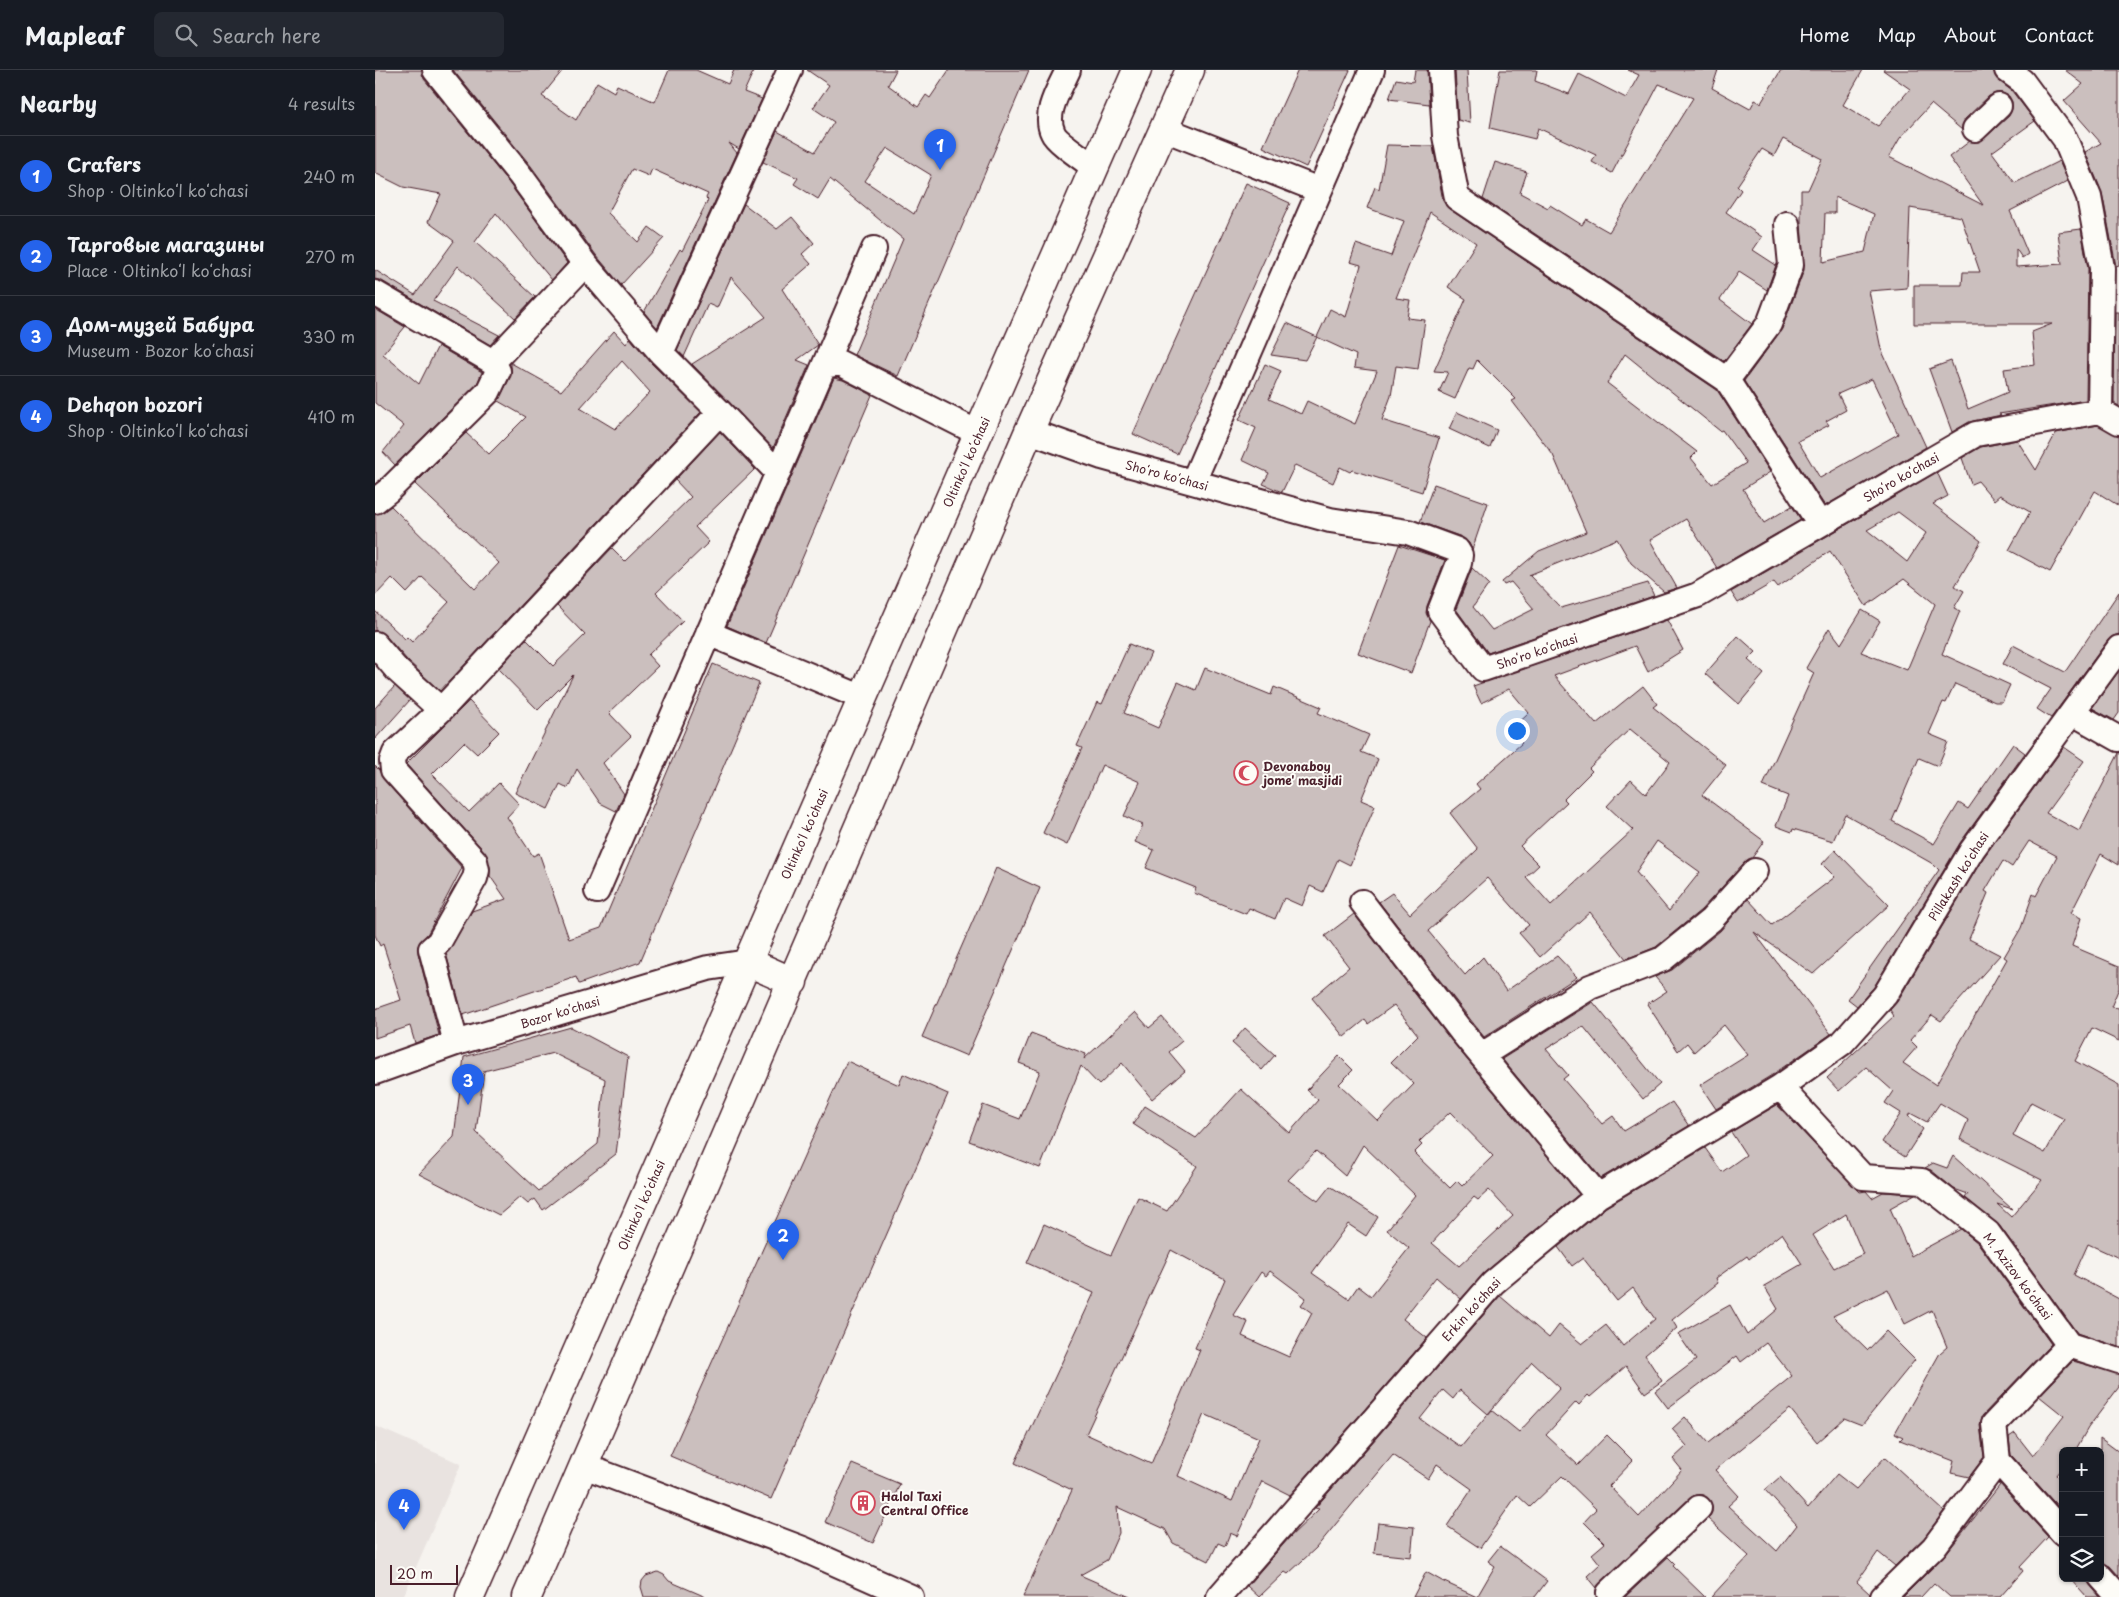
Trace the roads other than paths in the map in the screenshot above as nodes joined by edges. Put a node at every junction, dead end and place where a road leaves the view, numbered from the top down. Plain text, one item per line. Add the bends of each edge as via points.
1 (435, 70) edge
2 (790, 70) edge
3 (1068, 70) edge
4 (1137, 70) edge
5 (1190, 70) edge
6 (1372, 70) edge
7 (1441, 70) edge
8 (2011, 86) edge
9 (1164, 129) junction
10 (1975, 129) dead end
11 (1095, 168) junction
12 (1319, 190) junction
13 (1787, 224) dead end
14 (874, 249) dead end
15 (585, 264) junction
16 (375, 293) edge
17 (661, 353) junction
18 (493, 362) junction
19 (824, 366) junction
20 (1727, 380) junction
21 (720, 412) junction
22 (2109, 416) edge
23 (1029, 431) junction
24 (979, 433) junction
25 (778, 473) junction
26 (1193, 482) junction
27 (375, 501) edge
28 (1820, 524) junction
29 (708, 633) junction
30 (375, 644) edge
31 (2119, 648) edge
32 (863, 698) junction
33 (441, 710) junction
34 (2073, 713) junction
35 (2119, 739) edge
36 (1755, 872) dead end
37 (597, 891) dead end
38 (1362, 902) dead end
39 (747, 962) junction
40 (793, 982) junction
41 (456, 1043) junction
42 (1482, 1055) junction
43 (375, 1072) edge
44 (1780, 1087) junction
45 (1598, 1196) junction
46 (2069, 1345) junction
47 (2119, 1361) edge
48 (1999, 1461) junction
49 (584, 1466) junction
50 (1699, 1508) dead end
51 (2059, 1528) edge
52 (2104, 1580) edge
53 (469, 1597) edge
54 (527, 1597) edge
55 (911, 1597) edge
56 (1219, 1597) edge
57 (1609, 1597) edge
58 (1883, 1597) edge
59 (2119, 1597) edge

1 - 15 street via 520,175
2 - 17 street
3 - 11 street via 1049,121 1053,134
4 - 11 main road, Oltinkoʻl koʻchasi
5 - 9 main road
6 - 12 street
7 - 20 street via 1445,136 1457,198
8 - 10 street
8 - 22 street via 2065,139 2089,197 2102,268
9 - 12 street
9 - 23 main road
11 - 24 main road, Oltinkoʻl koʻchasi
12 - 26 street
13 - 20 street via 1791,265 1769,324
14 - 19 street
15 - 17 street
15 - 18 street
16 - 18 street
17 - 21 street
18 - 27 street via 498,371 488,392
19 - 24 street via 840,363
19 - 25 street
20 - 28 street
21 - 25 street
21 - 33 street
22 - 28 street, Shoʻro koʻchasi via 1976,434
23 - 26 street, Shoʻro koʻchasi via 1090,454
23 - 40 main road
24 - 32 main road, Oltinkoʻl koʻchasi
25 - 29 street
26 - 28 street, Shoʻro koʻchasi via 1330,520 1408,532 1457,550 1459,563 1440,611 1483,669 1698,595
29 - 32 street
29 - 37 street
30 - 33 street via 397,670
31 - 34 street, Pillakash koʻchasi
32 - 39 main road, Oltinkoʻl koʻchasi
33 - 41 street via 395,753 392,761 393,770 475,861 475,878 439,942 431,949
34 - 35 street
34 - 44 street, Pillakash koʻchasi via 1972,850 1885,995 1842,1043
36 - 42 street via 1711,920 1663,959 1590,986
38 - 42 street
39 - 40 main road
39 - 41 street, Bozor koʻchasi via 708,968
39 - 53 main road, Oltinkoʻl koʻchasi
40 - 49 main road
41 - 43 street, Bozor koʻchasi
42 - 45 street
44 - 45 street, Erkin koʻchasi
44 - 46 street, M. Azizov koʻchasi via 1863,1177 1922,1181 1988,1233
45 - 56 street, Erkin koʻchasi via 1493,1283
46 - 47 street
46 - 48 street via 1994,1424
48 - 51 street
48 - 58 street via 1934,1547
49 - 54 main road
49 - 55 street via 803,1549
50 - 57 street via 1609,1593
52 - 59 street

